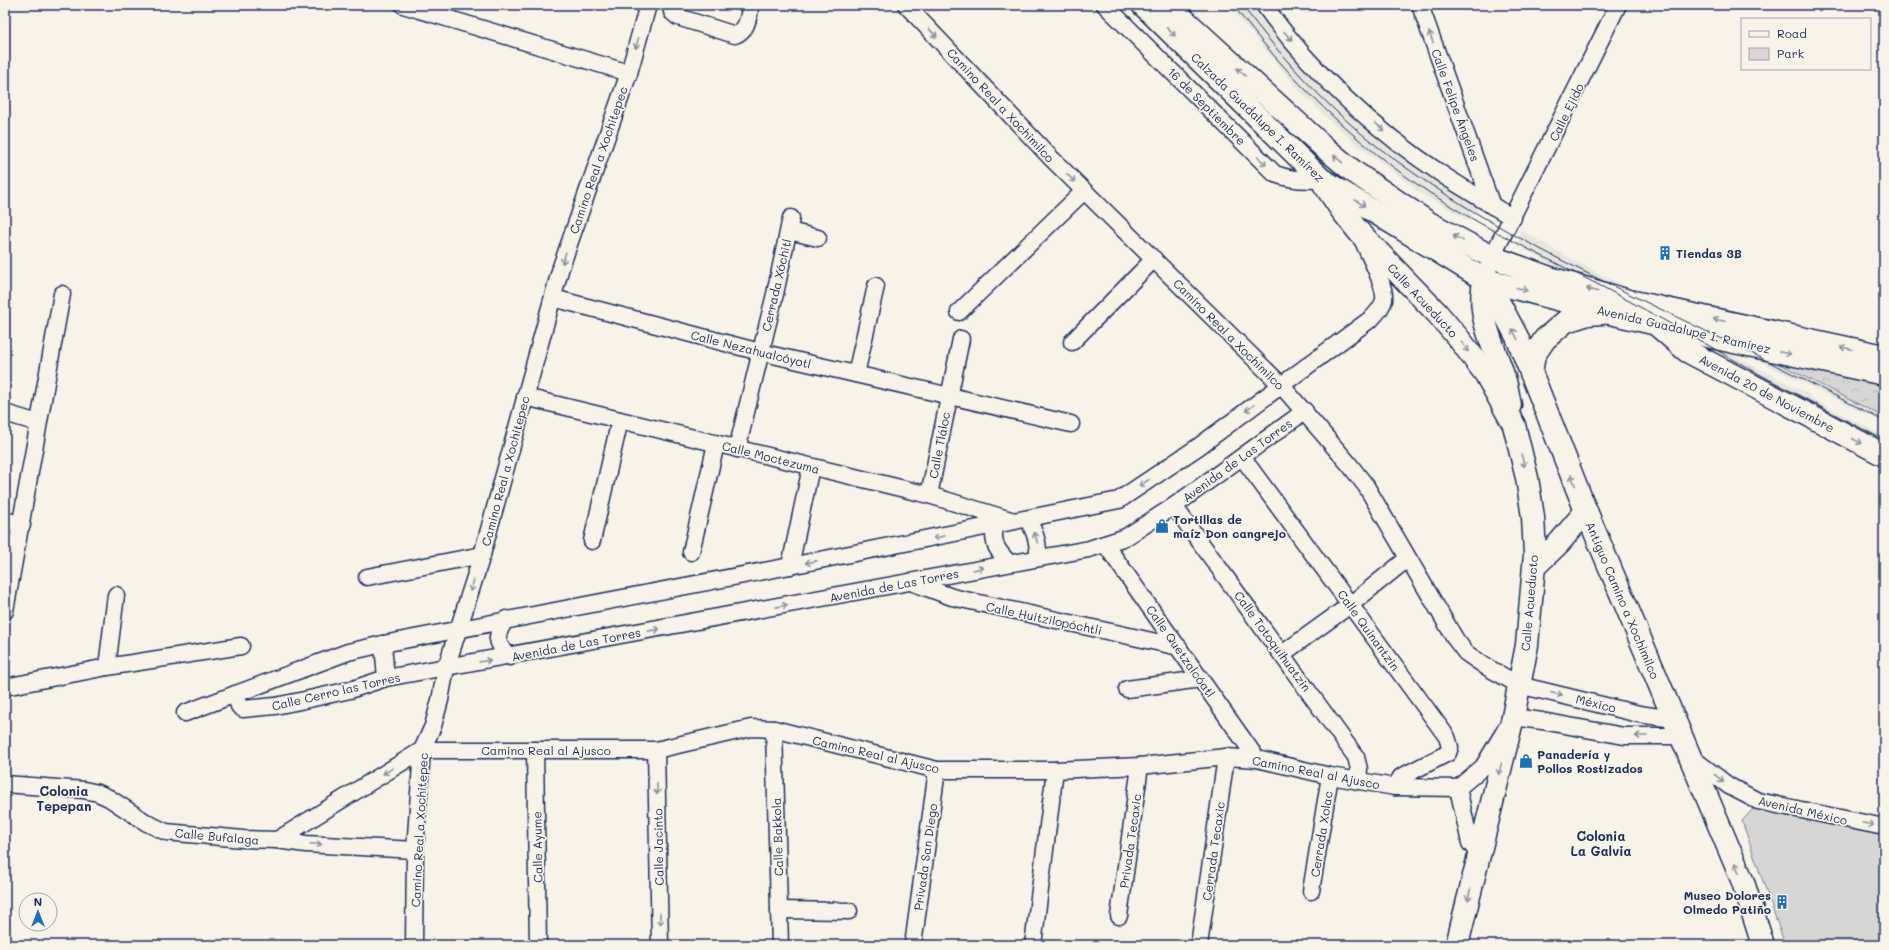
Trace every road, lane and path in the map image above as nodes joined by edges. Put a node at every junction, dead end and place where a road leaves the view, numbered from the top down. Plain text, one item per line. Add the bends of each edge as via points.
1 (403, 5) edge
2 (648, 5) edge
3 (672, 5) edge
4 (751, 5) edge
5 (906, 5) edge
6 (1106, 5) edge
7 (1143, 5) edge
8 (1168, 5) edge
9 (1264, 5) edge
10 (1420, 5) edge
11 (1618, 5) edge
12 (629, 73) junction
13 (1321, 180) junction
14 (1084, 191) junction
15 (1492, 206) junction
16 (1513, 218) junction
17 (1359, 232) junction
18 (818, 238) dead end
19 (1492, 258) junction
20 (1154, 259) junction
21 (1485, 280) junction
22 (876, 286) dead end
23 (62, 294) dead end
24 (553, 298) junction
25 (959, 312) dead end
26 (1610, 313) junction
27 (1655, 323) junction
28 (961, 339) dead end
29 (1072, 342) dead end
30 (760, 352) junction
31 (1884, 356) edge
32 (1531, 373) junction
33 (856, 374) junction
34 (1884, 374) edge
35 (1281, 385) junction
36 (525, 396) junction
37 (949, 396) junction
38 (1305, 412) junction
39 (5, 413) edge
40 (620, 420) junction
41 (38, 423) junction
42 (1071, 424) dead end
43 (1514, 425) junction
44 (716, 444) junction
45 (737, 449) junction
46 (1884, 455) edge
47 (1242, 457) junction
48 (811, 467) junction
49 (929, 495) junction
50 (1174, 506) junction
51 (1586, 511) junction
52 (5, 520) edge
53 (1022, 520) junction
54 (22, 525) junction
55 (994, 526) junction
56 (592, 541) dead end
57 (1106, 544) junction
58 (691, 552) dead end
59 (482, 554) junction
60 (1038, 558) junction
61 (1407, 559) junction
62 (1009, 563) junction
63 (790, 566) junction
64 (1535, 566) junction
65 (367, 577) dead end
66 (911, 582) junction
67 (116, 595) dead end
68 (1350, 605) junction
69 (5, 611) edge
70 (506, 619) junction
71 (459, 630) junction
72 (383, 644) junction
73 (241, 646) dead end
74 (1179, 647) junction
75 (1282, 654) junction
76 (510, 657) junction
77 (107, 667) junction
78 (446, 668) junction
79 (386, 678) junction
80 (1201, 679) junction
81 (1519, 685) junction
82 (5, 687) edge
83 (1127, 689) dead end
84 (235, 694) junction
85 (185, 713) dead end
86 (1513, 717) junction
87 (774, 729) junction
88 (1680, 737) junction
89 (422, 750) junction
90 (535, 750) junction
91 (656, 750) junction
92 (1226, 758) junction
93 (1257, 759) junction
94 (1140, 766) junction
95 (937, 770) junction
96 (1055, 770) junction
97 (1330, 776) junction
98 (1358, 781) junction
99 (5, 784) edge
100 (1395, 787) junction
101 (1458, 788) junction
102 (1884, 827) edge
103 (278, 840) junction
104 (415, 850) junction
105 (1479, 854) junction
106 (1311, 891) dead end
107 (779, 910) junction
108 (849, 911) dead end
109 (1119, 916) dead end
110 (414, 945) edge
111 (538, 945) edge
112 (660, 945) edge
113 (780, 945) edge
114 (913, 945) edge
115 (1033, 945) edge
116 (1199, 945) edge
117 (1457, 945) edge
118 (1763, 945) edge

1 - 12 street
2 -> 12 street, Camino Real a Xochitepec
3 - 4 street via 672,12 678,17 735,35 742,32 746,26
5 -> 14 street, Camino Real a Xochimilco
6 -> 13 street, 16 de Septiembre via 1275,174 1291,180
7 -> 13 main road, Calzada Guadalupe I. Ramírez
19 -> 8 main road, Calzada Guadalupe I. Ramírez via 1429,223 1354,172
9 -> 15 street via 1279,26 1344,97 1432,167
15 -> 10 street, Calle Felipe Ángeles
11 - 16 street, Calle Ejido
12 -> 24 street, Camino Real a Xochitepec
13 - 17 main road, Calle Acueducto
13 -> 21 main road, Calzada Guadalupe I. Ramírez
14 - 20 street, Camino Real a Xochimilco
14 - 25 street
15 - 16 street
16 - 19 street, Calle Ejido
17 - 35 street via 1383,290 1384,300 1380,308 1372,318
17 -> 43 main road, Calle Acueducto via 1460,340 1485,373
18 - 30 street, Cerrada Xóchitl via 790,225
19 - 21 main road
31 -> 19 main road, Avenida Guadalupe I. Ramírez via 1629,301
20 - 29 street
20 - 35 street, Camino Real a Xochimilco
21 -> 26 main road, Avenida Guadalupe I. Ramírez
32 -> 21 main road, Antiguo Camino a Xochimilco via 1517,337
21 - 43 main road via 1482,298 1483,317 1505,379
22 - 33 street
23 - 41 street
24 - 30 street, Calle Nezahualcóyotl
24 - 36 street, Camino Real a Xochitepec
26 - 27 main road, Avenida Guadalupe I. Ramírez
26 - 32 main road via 1588,314 1566,321 1545,339 1534,355
27 -> 34 main road, Avenida Guadalupe I. Ramírez
27 -> 46 main road, Avenida 20 de Noviembre via 1687,351
28 - 37 street, Calle Tláloc
30 - 33 street, Calle Nezahualcóyotl
30 - 45 street, Cerrada Xóchitl
51 -> 32 main road, Antiguo Camino a Xochimilco
33 - 37 street, Calle Nezahualcóyotl
35 - 38 street, Camino Real a Xochimilco
35 -> 53 street via 1198,447 1119,500
36 - 40 street, Calle Moctezuma
36 - 59 street, Camino Real a Xochitepec
37 - 42 street, Calle Nezahualcóyotl
37 - 49 street, Calle Tláloc
38 - 47 street, Avenida de Las Torres
38 - 61 street, Camino Real a Xochimilco via 1366,486
39 - 41 street
40 - 44 street, Calle Moctezuma
40 - 56 street
41 - 54 street
43 -> 64 main road, Calle Acueducto via 1527,478 1533,517
44 - 45 street, Calle Moctezuma
44 - 58 street
45 - 48 street, Calle Moctezuma
47 - 50 street, Avenida de Las Torres
47 - 68 street, Calle Quinantzin
48 - 49 street, Calle Moctezuma
48 - 63 street
49 - 53 street, Calle Moctezuma
50 - 57 street, Avenida de Las Torres via 1126,537
50 - 75 street, Calle Totoquihuatzin
51 - 64 main road
51 - 88 main road, Antiguo Camino a Xochimilco
52 - 54 street
53 - 55 street
60 -> 53 street via 1036,536
54 - 69 street
55 - 62 street via 993,540 998,551
55 -> 63 street
57 - 60 street, Avenida de Las Torres
57 - 74 street, Calle Quetzalcóatl
59 - 65 street
59 -> 71 street, Camino Real a Xochitepec
60 - 62 street, Avenida de Las Torres
61 - 68 street
61 - 81 street, Camino Real a Xochimilco via 1456,640 1466,652
66 -> 62 street, Avenida de Las Torres
63 - 70 street
64 - 81 main road, Calle Acueducto via 1527,645
66 - 74 street, Calle Huitzilopóchtli via 952,597
76 -> 66 street, Avenida de Las Torres
67 - 77 street
68 - 75 street
68 - 100 street, Calle Quinantzin via 1447,737 1450,747 1448,754 1402,777
70 - 71 street
70 - 76 street via 497,639 500,648
71 - 72 street, Calle Cerro las Torres
71 - 78 street, Camino Real a Xochitepec
72 - 79 street
72 - 84 street, Calle Cerro las Torres via 348,652
73 - 77 street
74 - 80 street, Calle Quetzalcóatl
75 - 98 street, Calle Totoquihuatzin via 1356,757
78 -> 76 street, Avenida de Las Torres
77 - 82 street
78 - 79 street, Calle Cerro las Torres
78 - 89 street, Camino Real a Xochitepec via 433,726
79 - 84 street, Calle Cerro las Torres via 350,690 275,706 243,709 239,706
80 - 83 street
80 - 93 street, Calle Quetzalcóatl
81 - 86 main road, Calle Acueducto
81 -> 88 street, México via 1639,714
84 - 85 street, Calle Cerro las Torres
88 -> 86 street via 1624,736
86 - 101 street via 1483,767
86 -> 105 main road, Calle Acueducto
87 - 91 street, Camino Real al Ajusco via 751,728
87 - 95 street, Camino Real al Ajusco
87 - 107 street, Calle Bakkola
88 -> 102 street, Avenida México via 1729,786 1758,801
118 -> 88 main road, Antiguo Camino a Xochimilco via 1743,882
89 - 90 street, Camino Real al Ajusco
89 -> 103 street
89 - 104 street, Camino Real a Xochitepec
90 - 91 street, Camino Real al Ajusco
90 - 111 street, Calle Ayume
91 -> 112 street, Calle Jacinto
92 - 93 street, Camino Real al Ajusco
92 - 94 street, Camino Real al Ajusco
92 - 116 street, Cerrada Tecaxic
93 - 97 street, Camino Real al Ajusco
94 - 96 street, Camino Real al Ajusco
94 - 109 street, Privada Tecaxic
95 - 96 street, Camino Real al Ajusco
95 - 114 street, Privada San Diego
96 - 115 street
97 - 98 street, Camino Real al Ajusco
97 - 106 street, Cerrada Xolac
98 - 100 street, Camino Real al Ajusco
99 - 103 street, Calle Bufalaga via 98,793 166,832 243,840
100 - 101 street, Camino Real al Ajusco
101 - 105 street via 1470,843
103 -> 104 street, Calle Bufalaga
104 - 110 street, Camino Real a Xochitepec
105 -> 117 main road, Calle Acueducto
107 - 108 street
107 - 113 street, Calle Bakkola

